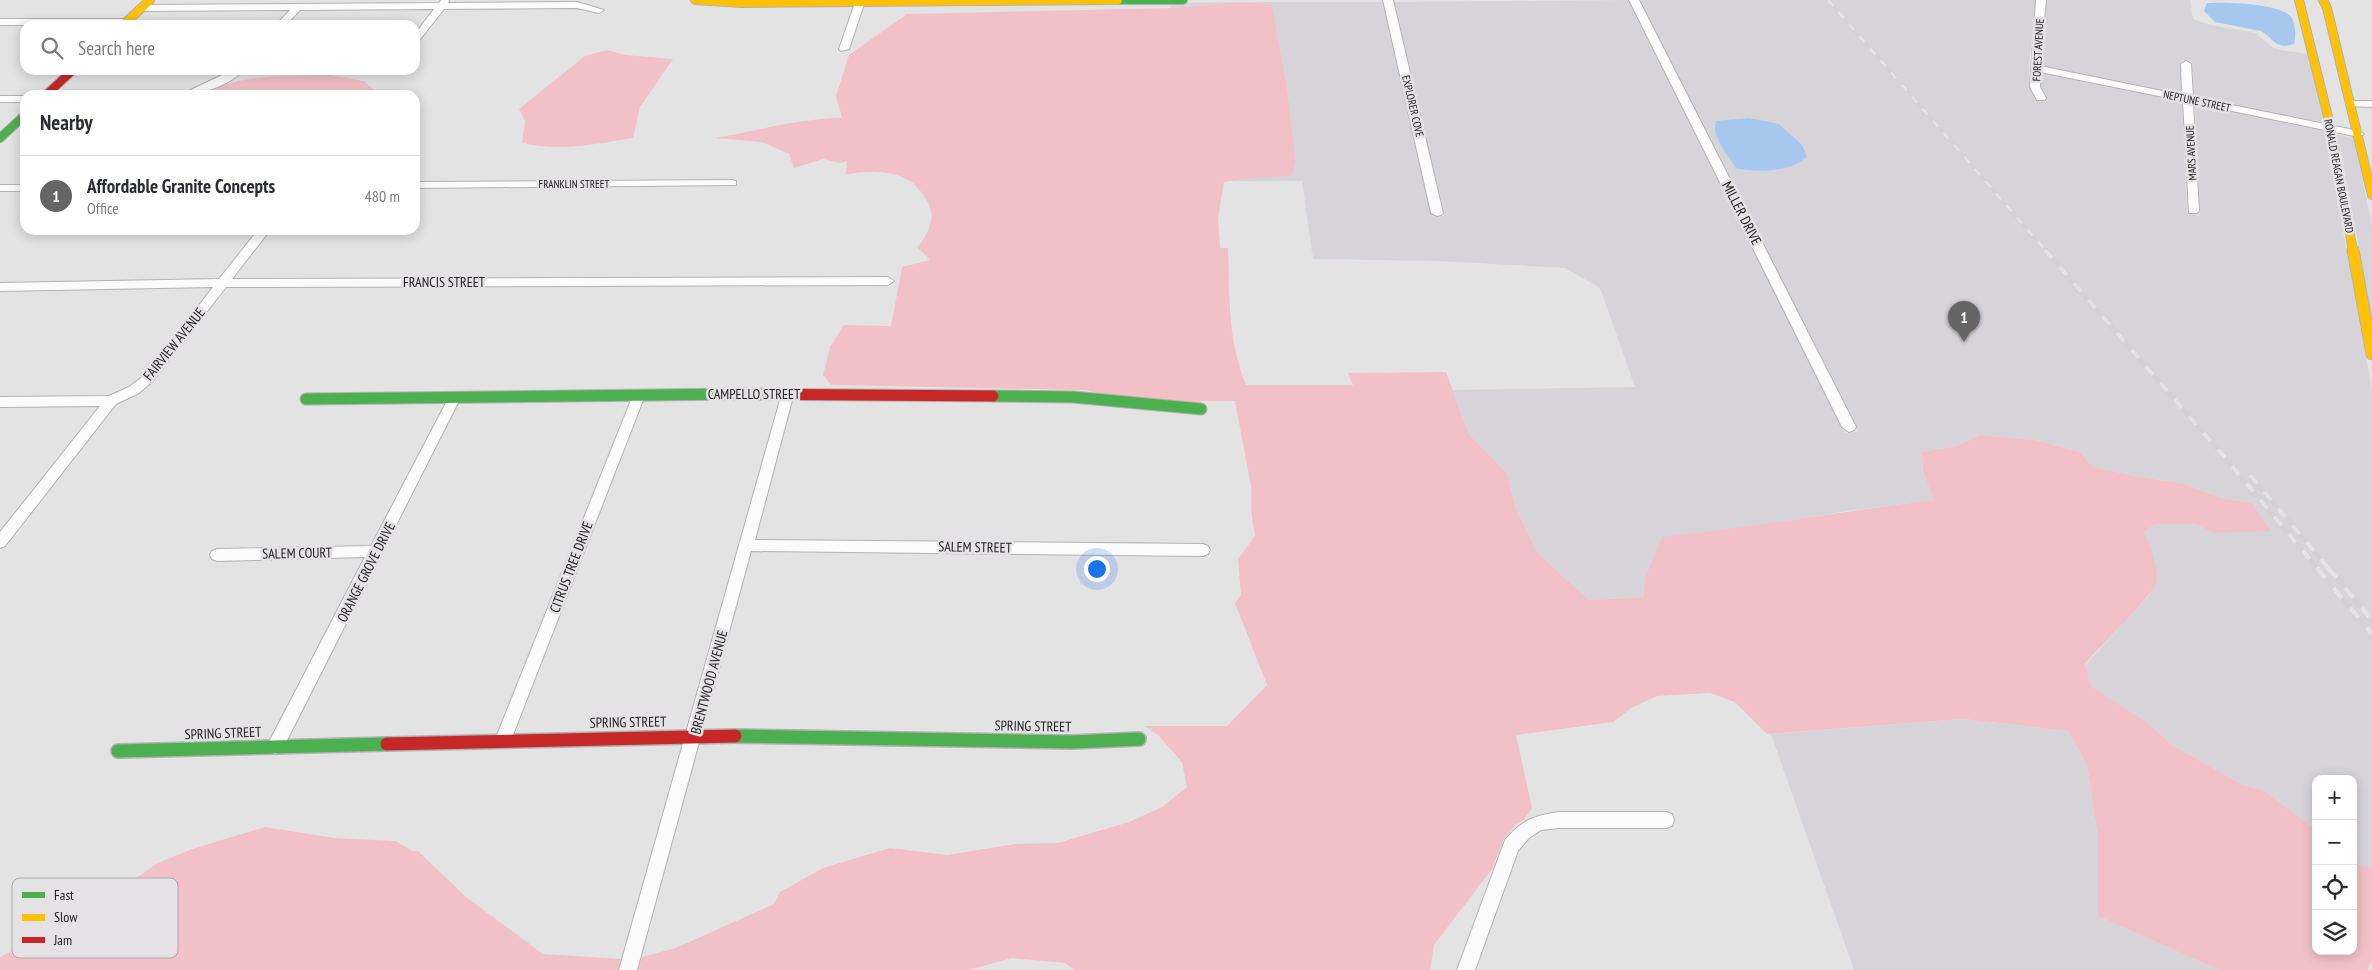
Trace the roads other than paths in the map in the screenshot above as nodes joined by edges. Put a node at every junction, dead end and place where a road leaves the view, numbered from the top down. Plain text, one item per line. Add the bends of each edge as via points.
1 (695, 0) edge
2 (1183, 0) edge
3 (1388, 0) edge
4 (1634, 0) edge
5 (2041, 0) edge
6 (2299, 0) edge
7 (2323, 0) edge
8 (860, 1) edge
9 (444, 3) edge
10 (146, 4) edge
11 (298, 6) junction
12 (599, 10) dead end
13 (128, 20) edge
14 (285, 20) edge
15 (0, 22) edge
16 (20, 22) edge
17 (420, 34) edge
18 (844, 49) dead end
19 (2186, 64) dead end
20 (2035, 68) junction
21 (68, 75) edge
22 (232, 75) edge
23 (52, 90) edge
24 (197, 90) edge
25 (2041, 98) dead end
26 (0, 99) edge
27 (20, 99) edge
28 (2188, 100) junction
29 (2351, 104) junction
30 (2372, 104) edge
31 (20, 120) edge
32 (2330, 129) junction
33 (2359, 134) junction
34 (0, 138) edge
35 (732, 183) dead end
36 (420, 185) edge
37 (0, 188) edge
38 (20, 188) edge
39 (2372, 195) edge
40 (2193, 211) dead end
41 (1438, 213) dead end
42 (260, 235) edge
43 (888, 281) dead end
44 (222, 283) junction
45 (0, 287) edge
46 (2372, 354) edge
47 (788, 393) junction
48 (639, 395) junction
49 (455, 397) junction
50 (306, 399) dead end
51 (111, 401) junction
52 (0, 402) edge
53 (1201, 409) dead end
54 (1849, 427) dead end
55 (0, 542) edge
56 (746, 545) junction
57 (1203, 550) dead end
58 (377, 551) junction
59 (217, 555) dead end
60 (694, 736) junction
61 (1139, 739) dead end
62 (503, 740) junction
63 (275, 746) junction
64 (118, 751) dead end
65 (1666, 820) dead end
66 (628, 970) edge
67 (1466, 970) edge

1 - 8 street
2 - 8 street
3 - 41 street, EXPLORER COVE
4 - 54 street, MILLER DRIVE
5 - 20 street, FOREST AVENUE
6 - 32 street, RONALD REAGAN BOULEVARD
7 - 29 street, RONALD REAGAN BOULEVARD
8 - 18 street
9 - 11 street
9 - 12 street via 578,5
9 - 17 street
10 - 11 street
10 - 13 street
11 - 14 street
15 - 16 street
19 - 28 street, MARS AVENUE
20 - 25 street, FOREST AVENUE via 2035,87
20 - 28 street, NEPTUNE STREET
21 - 23 street
22 - 24 street
26 - 27 street
28 - 32 street, NEPTUNE STREET
28 - 40 street, MARS AVENUE
29 - 30 street
29 - 33 street, RONALD REAGAN BOULEVARD
31 - 34 street
32 - 33 street, NEPTUNE STREET
32 - 46 street, RONALD REAGAN BOULEVARD
33 - 39 street, RONALD REAGAN BOULEVARD
35 - 36 street, FRANKLIN STREET
37 - 38 street
42 - 44 street, FAIRVIEW AVENUE
43 - 44 street, FRANCIS STREET
44 - 45 street, FRANCIS STREET
44 - 51 street, FAIRVIEW AVENUE via 149,378
47 - 48 street, CAMPELLO STREET
47 - 53 street, CAMPELLO STREET via 1074,397
47 - 56 street, BRENTWOOD AVENUE
48 - 49 street, CAMPELLO STREET
48 - 62 street, CITRUS TREE DRIVE
49 - 50 street, CAMPELLO STREET
49 - 58 street, ORANGE GROVE DRIVE
51 - 52 street
51 - 55 street, FAIRVIEW AVENUE
56 - 57 street, SALEM STREET
56 - 60 street, BRENTWOOD AVENUE
58 - 59 street, SALEM COURT
58 - 63 street, ORANGE GROVE DRIVE
60 - 61 street, SPRING STREET via 1072,742
60 - 62 street, SPRING STREET
60 - 66 street, BRENTWOOD AVENUE
62 - 63 street, SPRING STREET
63 - 64 street, SPRING STREET
65 - 67 street via 1559,820 1538,823 1523,832 1511,846

